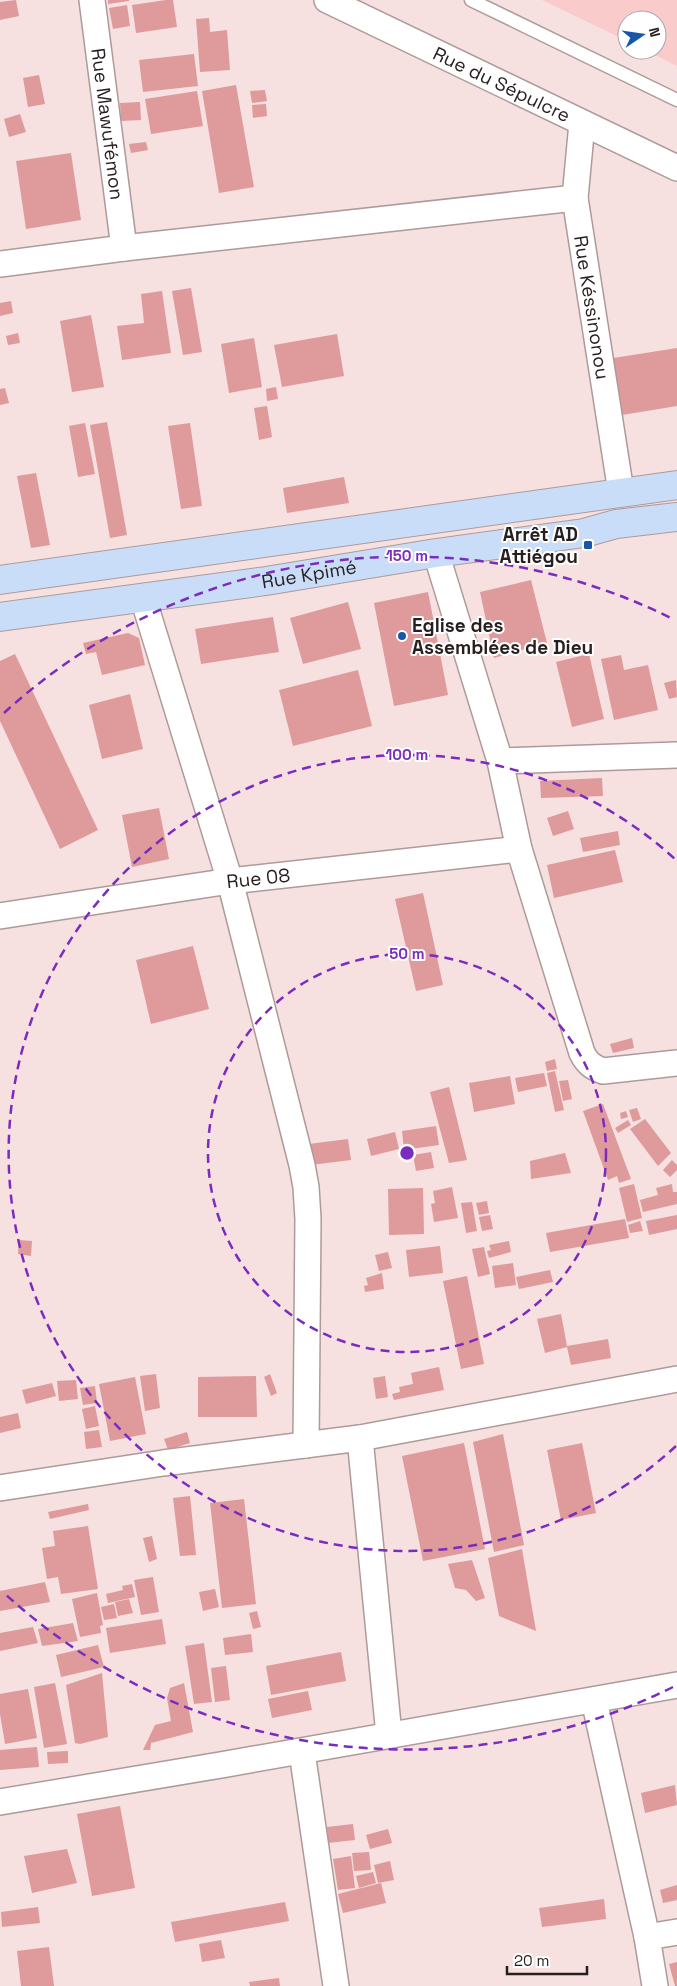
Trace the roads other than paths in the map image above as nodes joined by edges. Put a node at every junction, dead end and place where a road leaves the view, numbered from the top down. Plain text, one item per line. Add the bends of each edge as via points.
1 (92, 0) edge
2 (327, 0) edge
3 (471, 0) edge
4 (677, 100) edge
5 (582, 123) junction
6 (677, 168) edge
7 (575, 198) junction
8 (124, 248) junction
9 (0, 264) edge
10 (677, 485) edge
11 (621, 492) junction
12 (677, 518) edge
13 (436, 553) junction
14 (0, 580) edge
15 (143, 598) junction
16 (0, 617) edge
17 (677, 755) edge
18 (500, 761) junction
19 (519, 849) junction
20 (230, 881) junction
21 (0, 916) edge
22 (677, 1063) edge
23 (677, 1379) edge
24 (360, 1438) junction
25 (306, 1445) junction
26 (0, 1488) edge
27 (677, 1685) edge
28 (594, 1700) junction
29 (389, 1735) junction
30 (302, 1752) junction
31 (0, 1802) edge
32 (677, 1932) edge
33 (647, 1937) junction
34 (336, 1986) edge
35 (655, 1986) edge

1 - 8 street, Rue Mawufémon
2 - 5 street, Rue du Sépulcre
3 - 4 lane
5 - 6 street, Rue du Sépulcre
5 - 7 street, Rue Késsinonou
7 - 8 street
7 - 11 street, Rue Késsinonou
8 - 9 street
10 - 11 main road, Rue Kpimé
11 - 14 main road, Rue Kpimé
12 - 13 main road, Rue Kpimé via 616,524 584,533
13 - 15 main road, Rue Kpimé
13 - 18 street
15 - 16 main road, Rue Kpimé
15 - 20 street
17 - 18 street
18 - 19 street
19 - 20 street, Rue 08
19 - 22 street via 586,1061 603,1071
20 - 21 street, Rue 08
20 - 25 street via 306,1187
23 - 24 street
24 - 25 street
24 - 29 street
25 - 26 street
27 - 28 street
28 - 29 street
28 - 33 street
29 - 30 street
30 - 31 street
30 - 34 street
32 - 33 street
33 - 35 street

